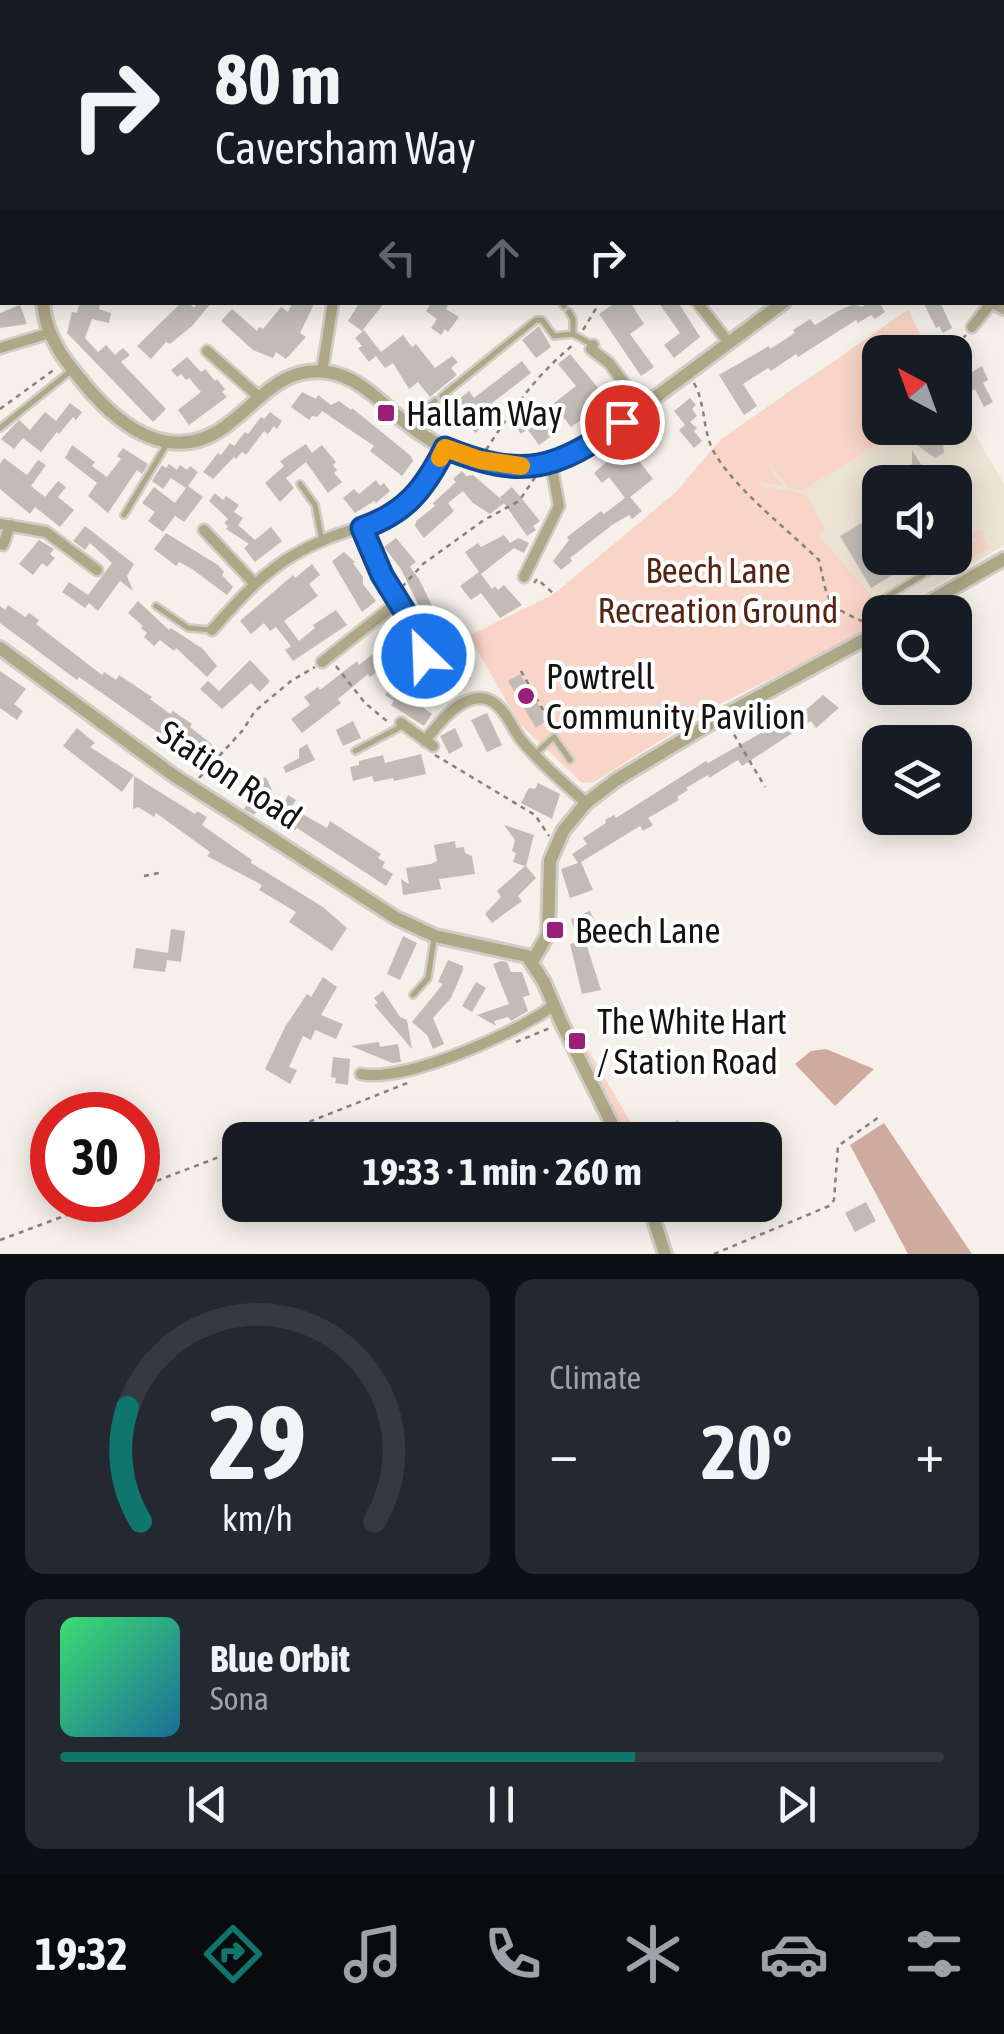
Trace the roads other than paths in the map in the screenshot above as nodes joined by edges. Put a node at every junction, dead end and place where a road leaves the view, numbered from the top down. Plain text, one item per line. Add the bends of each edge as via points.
1 (43, 305) edge
2 (333, 305) edge
3 (699, 305) edge
4 (780, 305) edge
5 (990, 305) edge
6 (565, 307) edge
7 (972, 328) road end
8 (50, 333) junction
9 (576, 335) junction
10 (729, 343) junction
11 (593, 345) joint
12 (0, 348) edge
13 (207, 351) dead end
14 (69, 366) junction
15 (322, 372) junction
16 (258, 396) junction
17 (642, 408) junction
18 (406, 424) junction
19 (0, 428) edge
20 (168, 441) junction
21 (445, 448) junction
22 (546, 464) junction
23 (300, 484) dead end
24 (124, 515) dead end
25 (5, 524) edge
26 (362, 528) junction
27 (204, 530) dead end
28 (322, 541) junction
29 (3, 545) dead end
30 (1004, 559) edge
31 (96, 570) dead end
32 (924, 575) edge
33 (524, 577) road end
34 (254, 584) junction
35 (891, 595) edge
36 (941, 595) edge
37 (396, 598) junction
38 (156, 606) dead end
39 (212, 630) joint
40 (862, 641) edge
41 (0, 648) edge
42 (424, 656) dead end
43 (326, 659) road end
44 (402, 724) joint
45 (355, 751) dead end
46 (535, 754) junction
47 (570, 760) dead end
48 (586, 803) junction
49 (434, 936) junction
50 (532, 962) junction
51 (413, 995) dead end
52 (554, 1005) junction
53 (361, 1074) dead end
54 (611, 1122) edge
55 (655, 1222) edge
56 (664, 1254) edge

1 - 8 street
2 - 15 street
3 - 10 street
4 - 10 street
5 - 7 street
6 - 9 lane
8 - 12 street
8 - 14 street
9 - 11 lane
9 - 18 lane via 556,337 536,320
10 - 17 street
11 - 17 street
13 - 16 street
14 - 19 lane
14 - 20 street via 124,425
15 - 16 street via 282,379
15 - 18 street via 361,385
16 - 20 street via 218,431
17 - 22 street via 587,448
18 - 21 street
20 - 24 lane
21 - 22 street via 503,465
21 - 26 street via 406,506
22 - 33 street via 559,506
23 - 28 lane via 314,504
25 - 29 street
25 - 31 street via 46,532
26 - 28 street
26 - 37 street
27 - 34 street
28 - 34 street
30 - 36 street
32 - 35 lane
34 - 39 street
37 - 42 street
37 - 43 street
38 - 39 lane via 188,628
40 - 48 street via 723,716
41 - 49 street, Station Road via 336,883
44 - 45 lane
44 - 46 street via 429,744 447,712 480,699 498,706
46 - 47 lane via 554,737
46 - 48 street
48 - 50 street via 558,842 548,873 548,934
49 - 50 street, Station Road via 522,954
49 - 51 lane via 428,978
50 - 52 street
52 - 53 street via 526,1025 440,1060
52 - 54 street
55 - 56 street

